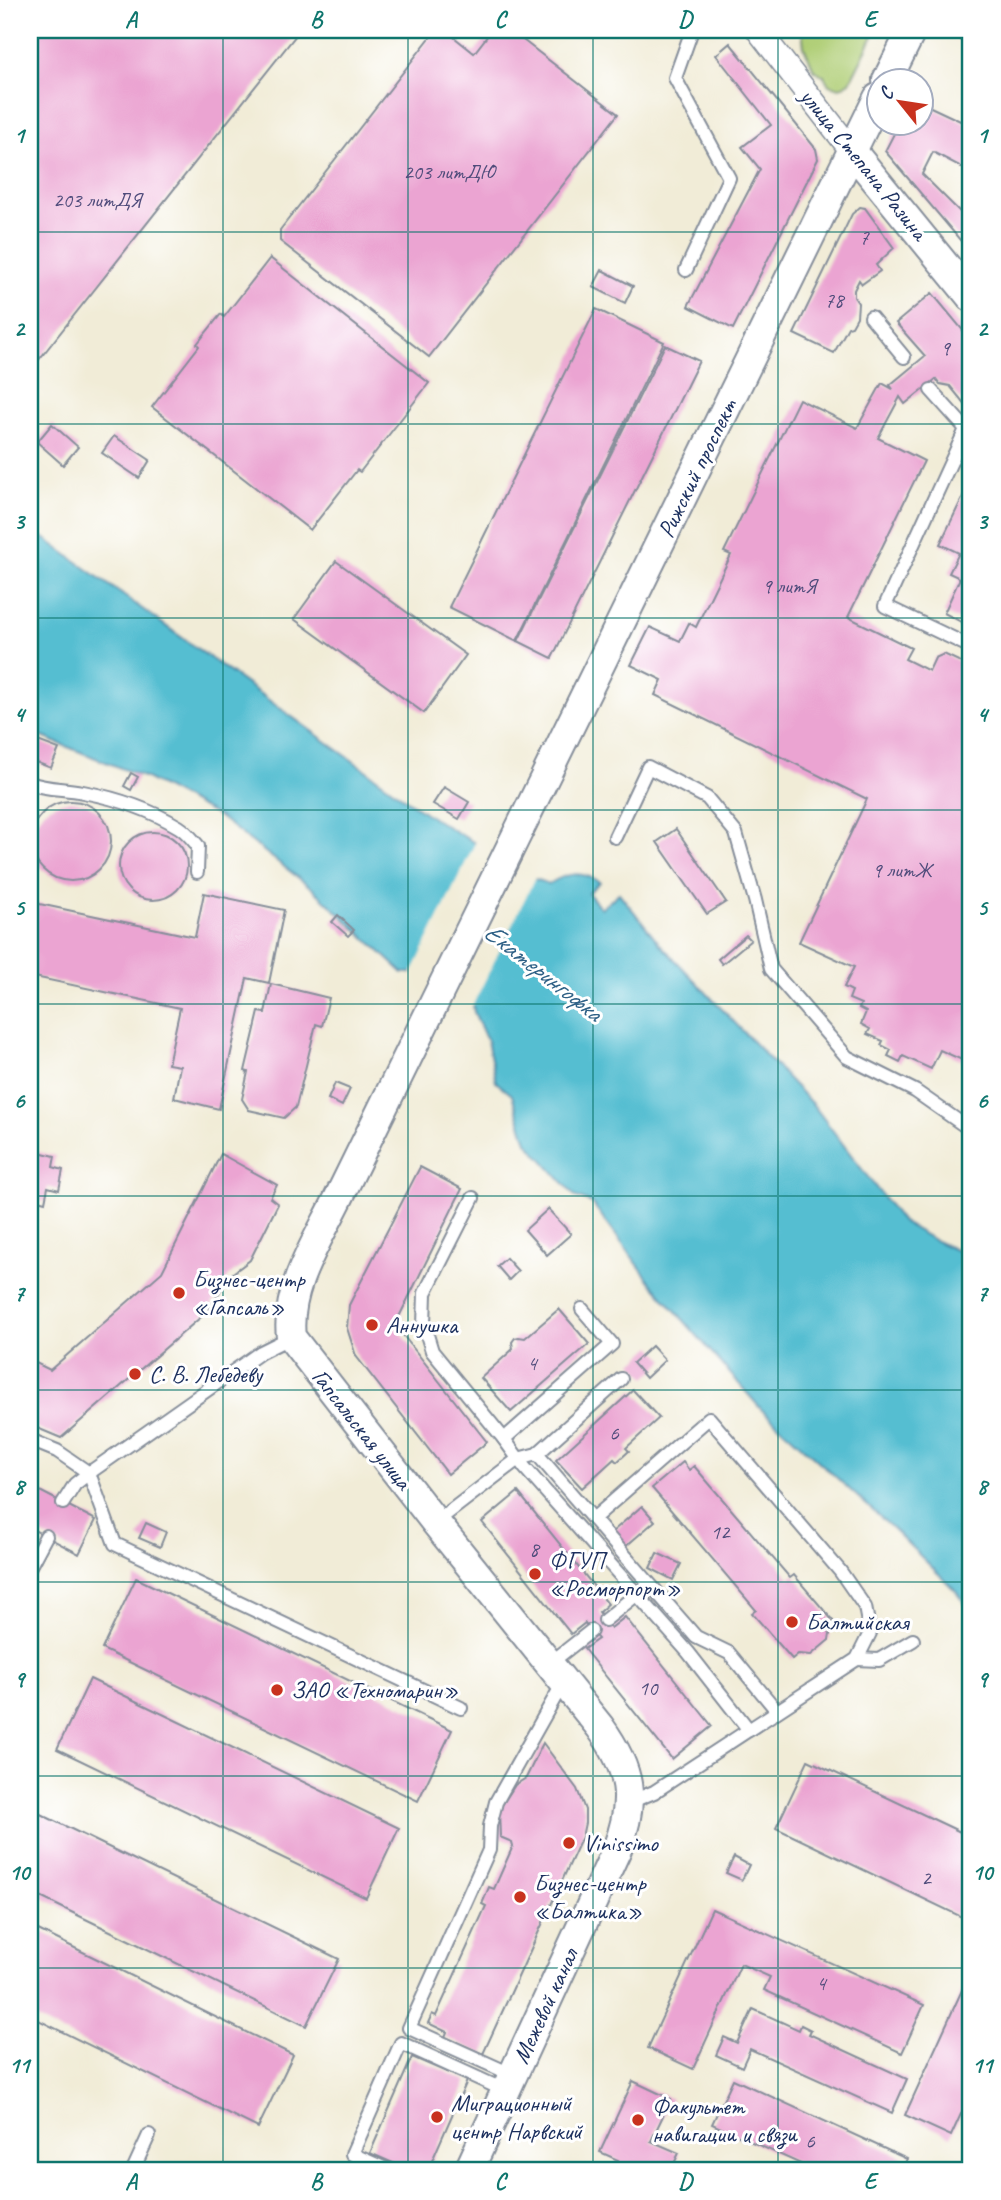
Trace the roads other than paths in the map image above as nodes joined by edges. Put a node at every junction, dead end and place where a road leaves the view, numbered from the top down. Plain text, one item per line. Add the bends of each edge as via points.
1 (692, 30) edge
2 (758, 30) edge
3 (912, 30) edge
4 (959, 30) edge
5 (971, 40) edge
6 (894, 66) edge
7 (864, 127) edge
8 (852, 151) junction
9 (686, 270) dead end
10 (971, 297) edge
11 (871, 317) dead end
12 (904, 357) dead end
13 (931, 390) dead end
14 (971, 648) edge
15 (30, 783) edge
16 (615, 836) dead end
17 (197, 872) dead end
18 (971, 1130) edge
19 (473, 1198) dead end
20 (582, 1309) dead end
21 (291, 1337) junction
22 (621, 1379) dead end
23 (504, 1439) junction
24 (30, 1440) edge
25 (537, 1454) junction
26 (518, 1459) junction
27 (89, 1473) junction
28 (63, 1503) dead end
29 (593, 1519) junction
30 (435, 1522) junction
31 (46, 1536) dead end
32 (31, 1559) edge
33 (636, 1595) junction
34 (605, 1620) dead end
35 (591, 1631) dead end
36 (913, 1640) dead end
37 (857, 1659) junction
38 (556, 1674) junction
39 (461, 1709) dead end
40 (777, 1711) junction
41 (749, 1730) junction
42 (630, 1802) junction
43 (510, 2083) junction
44 (149, 2135) dead end
45 (133, 2170) edge
46 (388, 2170) edge
47 (469, 2170) edge

1 - 9 lane via 675,78 729,178
2 - 8 street, улица Степана Разина
3 - 6 street
4 - 5 lane
7 - 8 street, Рижский проспект
8 - 10 street, улица Степана Разина
8 - 21 street, Рижский проспект via 298,1284 289,1320
11 - 12 lane
13 - 14 lane via 966,429 885,606
15 - 17 lane via 83,792 152,813 182,829 198,846
16 - 18 lane via 648,767 707,798 736,833 771,969 847,1057 915,1091
19 - 23 lane via 425,1293 424,1325 432,1350
20 - 23 lane via 612,1344
21 - 27 lane via 261,1352
21 - 30 street, Гапсальская улица
22 - 25 lane
23 - 26 lane
24 - 27 lane via 57,1451
25 - 26 lane
25 - 29 lane
26 - 30 lane
26 - 33 lane
27 - 28 lane
27 - 39 lane via 115,1544
29 - 37 lane via 709,1418 840,1571 865,1607 870,1633
29 - 40 lane via 696,1637 729,1653
30 - 38 street, Гапсальская улица
31 - 32 lane
33 - 34 lane
33 - 41 lane
35 - 38 lane
36 - 37 lane via 878,1660
37 - 40 lane
38 - 42 street, Гапсальская улица via 615,1749
38 - 43 lane via 496,1802 489,1850 409,2028
40 - 41 lane
41 - 42 lane via 654,1792
42 - 43 street, Межевой канал via 617,1849
43 - 46 lane via 401,2043 352,2154
43 - 47 street, Межевой канал
44 - 45 lane

